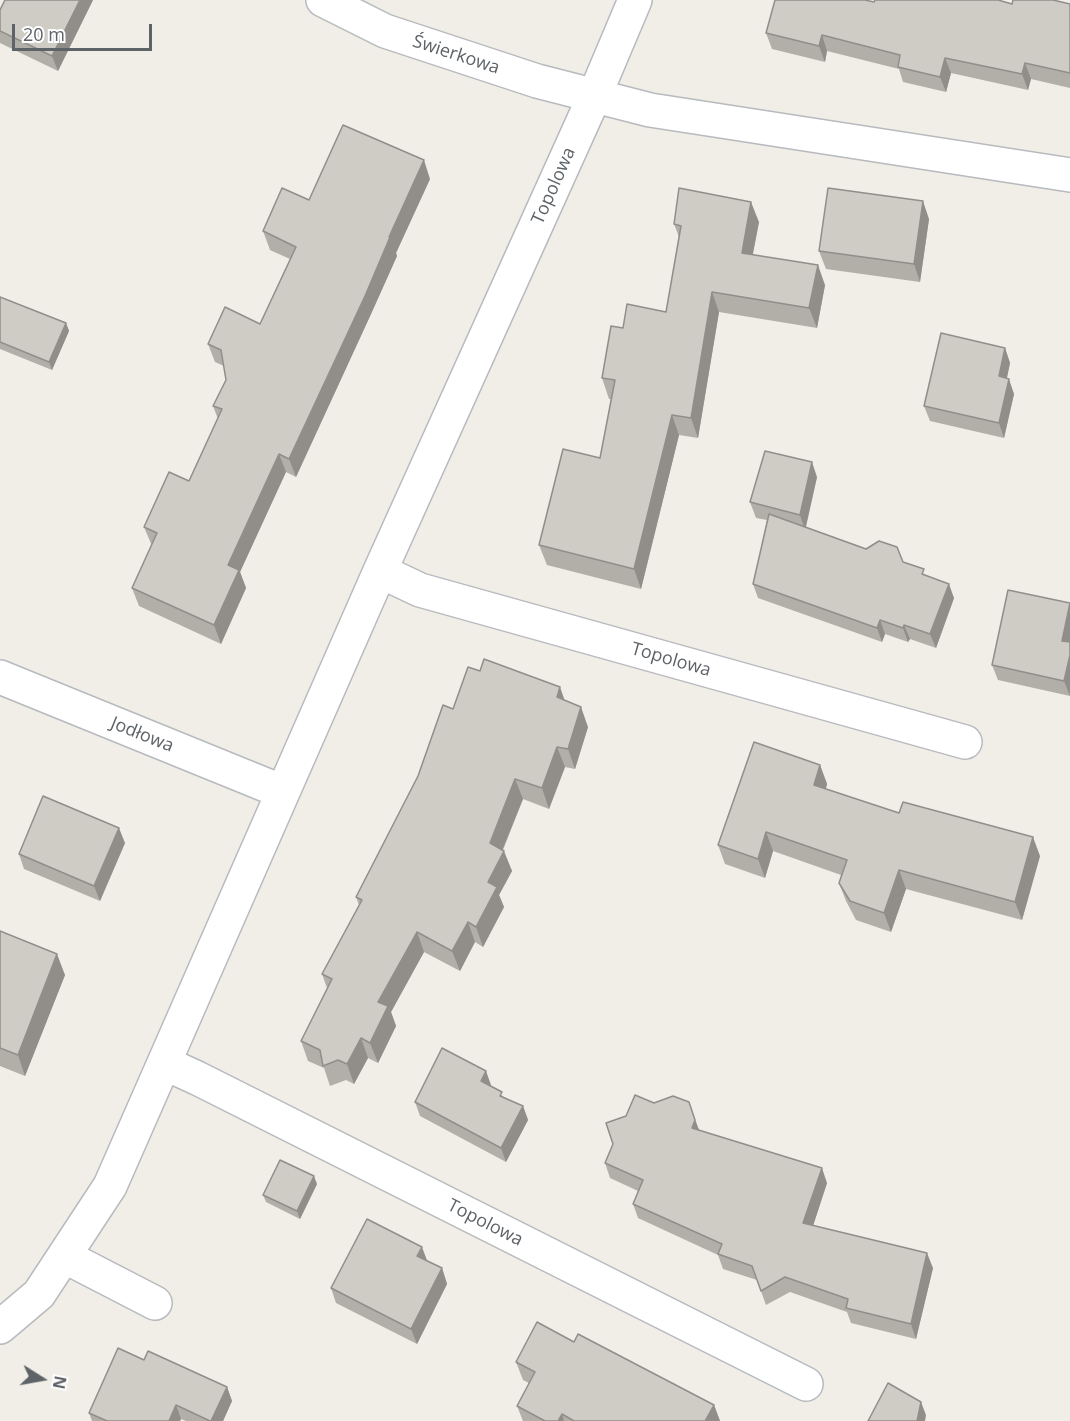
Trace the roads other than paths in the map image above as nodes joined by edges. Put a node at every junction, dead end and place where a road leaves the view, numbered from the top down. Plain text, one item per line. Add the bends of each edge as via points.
1 (323, 0) edge
2 (635, 0) edge
3 (594, 97) junction
4 (1070, 175) edge
5 (380, 571) junction
6 (0, 677) edge
7 (965, 742) dead end
8 (283, 792) junction
9 (164, 1063) junction
10 (64, 1256) junction
11 (155, 1303) dead end
12 (0, 1327) edge
13 (806, 1384) dead end

1 - 3 street, Świerkowa via 385,31
2 - 3 street, Topolowa
3 - 4 street via 650,110
3 - 5 street, Topolowa
5 - 7 street, Topolowa via 420,590
5 - 8 street, Topolowa
6 - 8 street, Jodłowa
8 - 9 street, Topolowa
9 - 10 street, Topolowa via 110,1186
9 - 13 street, Topolowa
10 - 11 street
10 - 12 street, Topolowa via 39,1294

